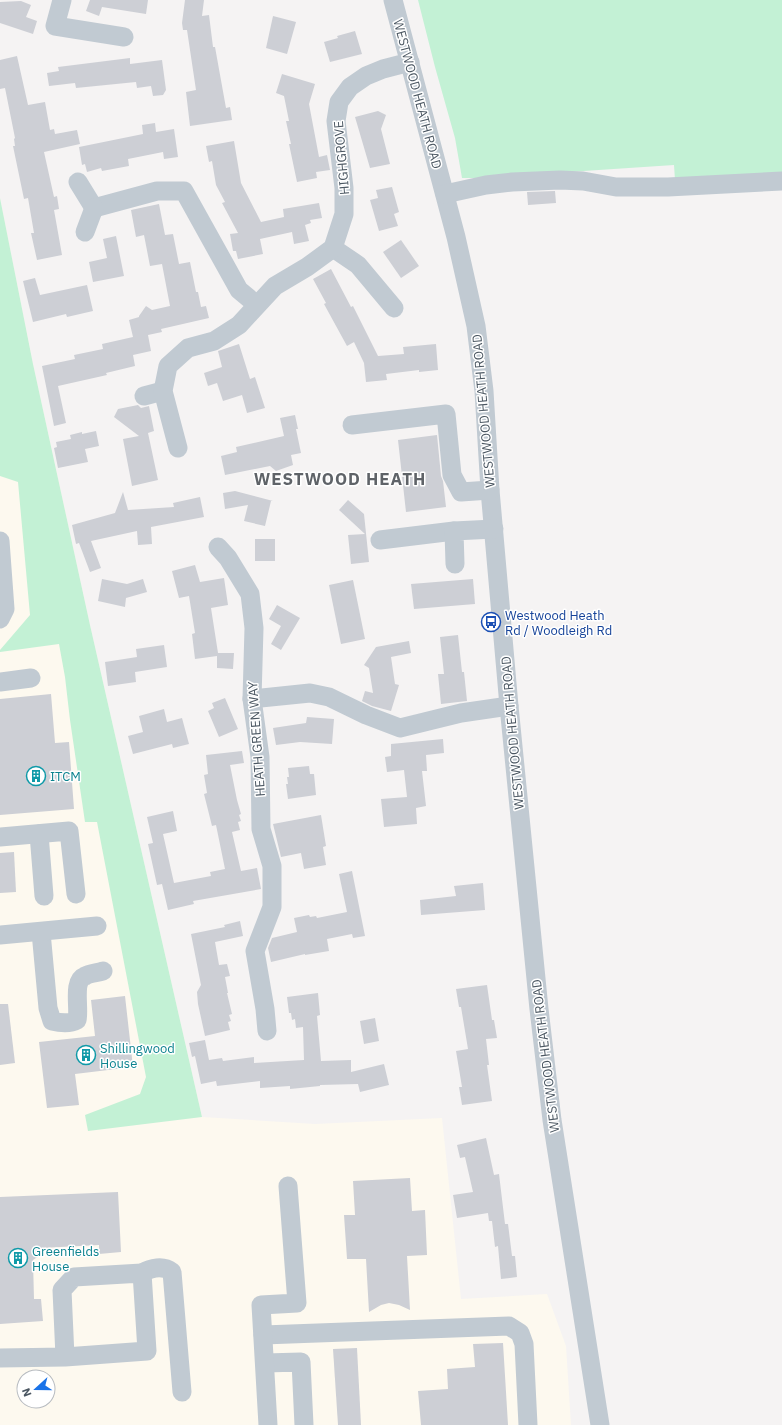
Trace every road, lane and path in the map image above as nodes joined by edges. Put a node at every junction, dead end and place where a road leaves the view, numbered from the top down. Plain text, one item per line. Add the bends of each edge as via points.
1 (62, 0) edge
2 (393, 0) edge
3 (124, 37) dead end
4 (410, 62) junction
5 (782, 181) edge
6 (78, 182) dead end
7 (445, 194) junction
8 (94, 208) junction
9 (84, 232) dead end
10 (333, 248) junction
11 (256, 305) junction
12 (394, 308) dead end
13 (163, 391) junction
14 (144, 396) dead end
15 (352, 425) dead end
16 (178, 448) dead end
17 (490, 490) junction
18 (494, 529) junction
19 (454, 531) junction
20 (380, 540) dead end
21 (0, 541) edge
22 (218, 547) dead end
23 (455, 564) dead end
24 (0, 619) edge
25 (31, 678) dead end
26 (0, 682) edge
27 (252, 699) junction
28 (509, 706) junction
29 (39, 834) junction
30 (0, 837) edge
31 (76, 894) dead end
32 (44, 896) dead end
33 (97, 926) dead end
34 (41, 932) junction
35 (0, 935) edge
36 (103, 971) dead end
37 (267, 1031) dead end
38 (288, 1186) dead end
39 (142, 1273) junction
40 (263, 1335) junction
41 (65, 1357) junction
42 (0, 1358) edge
43 (264, 1363) junction
44 (182, 1392) dead end
45 (268, 1425) edge
46 (304, 1425) edge
47 (528, 1425) edge
48 (600, 1425) edge

1 - 3 street via 54,26
2 - 4 street, WESTWOOD HEATH ROAD
4 - 7 street, WESTWOOD HEATH ROAD
4 - 10 street, HIGHGROVE via 366,76 350,87 339,102 336,121 344,188 344,214
5 - 7 street via 616,187 560,180 512,182
6 - 8 street
7 - 17 street, WESTWOOD HEATH ROAD via 476,326 484,392
8 - 9 street
8 - 11 street via 157,191 184,191 239,290
10 - 11 street via 308,267 275,286
10 - 12 street via 358,265
11 - 13 street via 239,325 221,337 188,348 168,366
13 - 14 street
13 - 16 street
15 - 17 street via 446,414 452,475 461,492
17 - 18 street, WESTWOOD HEATH ROAD
18 - 19 street
18 - 28 street, WESTWOOD HEATH ROAD
19 - 20 street
19 - 23 street
21 - 24 street via 5,609
22 - 27 street, HEATH GREEN WAY via 228,558 250,594 254,628
25 - 26 street
27 - 28 street via 310,693 329,697 400,728 461,713
27 - 37 street, HEATH GREEN WAY via 260,758 261,829 272,866 272,907 255,951
28 - 48 street, WESTWOOD HEATH ROAD via 526,890 552,1120
29 - 30 street
29 - 31 street via 69,831
29 - 32 street
33 - 34 street via 74,936
34 - 35 street
34 - 36 street via 48,1008 52,1022 77,1020 78,983 85,975
38 - 40 street via 297,1303 261,1305
39 - 41 street via 74,1277 67,1283 62,1290
39 - 41 street via 146,1351
39 - 44 street via 154,1268 166,1268 172,1272
40 - 43 street
40 - 47 street via 509,1326 520,1333 524,1344
41 - 42 street
43 - 45 street
43 - 46 street via 301,1362

